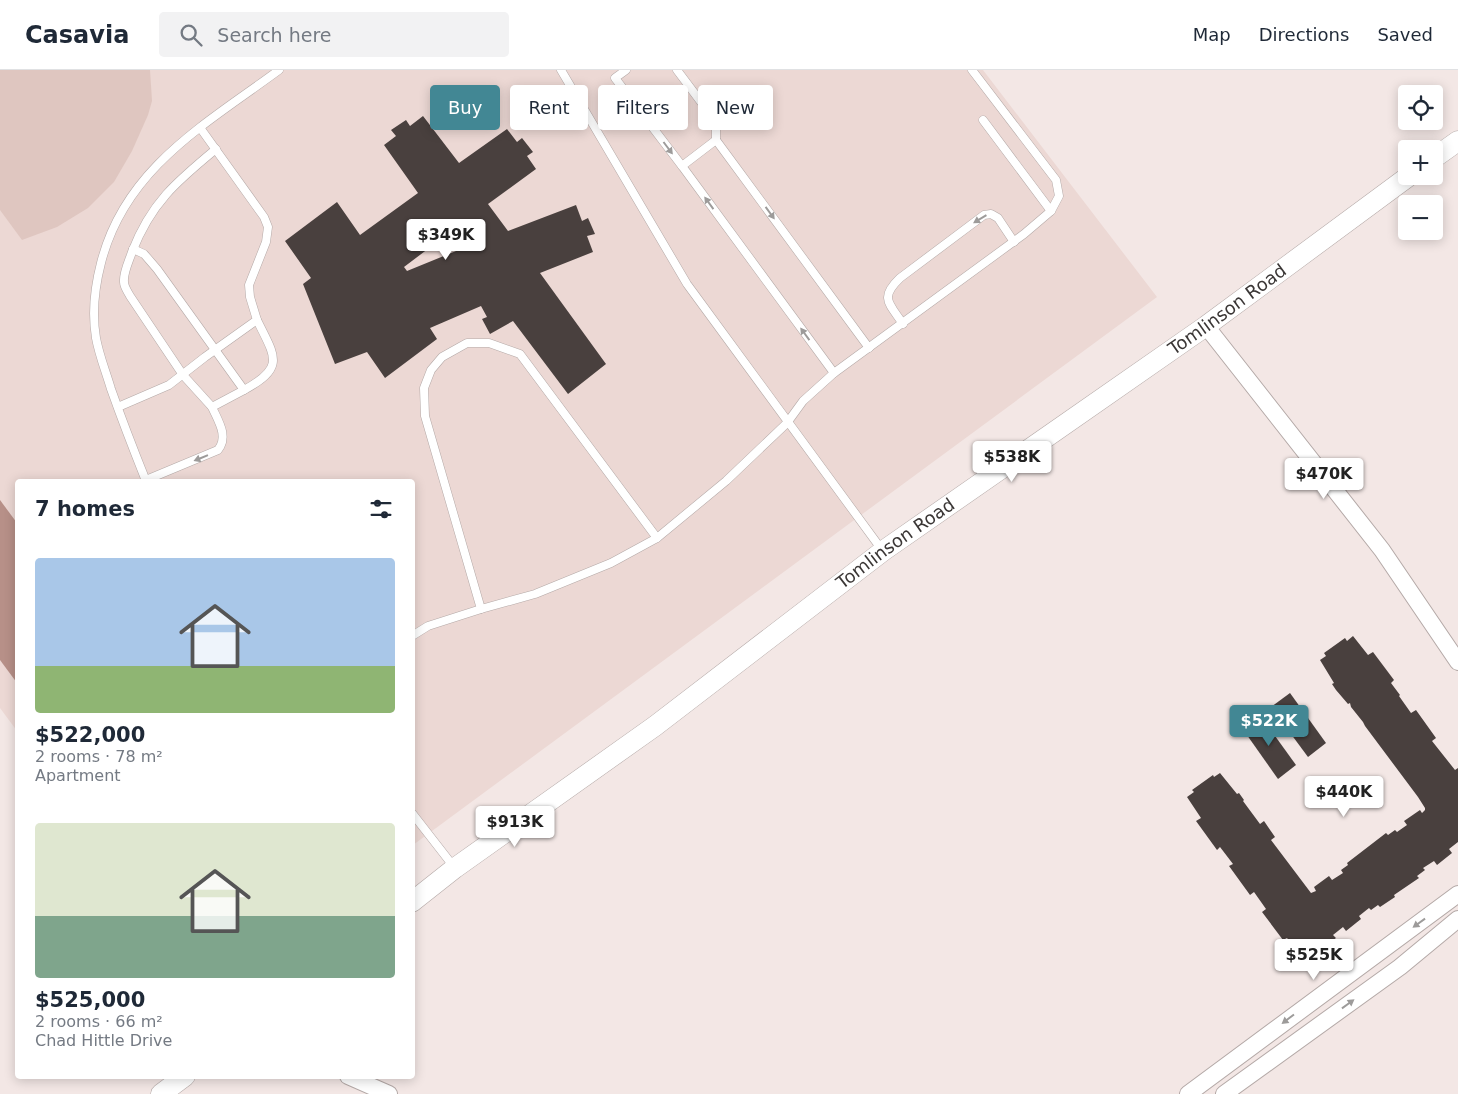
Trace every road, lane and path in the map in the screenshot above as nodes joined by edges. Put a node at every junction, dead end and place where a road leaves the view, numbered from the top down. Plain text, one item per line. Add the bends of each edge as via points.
1 (279, 70) edge
2 (562, 70) edge
3 (626, 70) edge
4 (677, 70) edge
5 (972, 70) edge
6 (983, 120) dead end
7 (201, 128) junction
8 (716, 140) junction
9 (1458, 141) edge
10 (216, 149) junction
11 (1443, 152) edge
12 (682, 166) junction
13 (1398, 185) edge
14 (1051, 212) junction
15 (1014, 242) junction
16 (133, 250) junction
17 (257, 320) junction
18 (903, 324) junction
19 (1206, 326) junction
20 (869, 348) junction
21 (215, 350) junction
22 (834, 373) junction
23 (183, 375) junction
24 (244, 390) junction
25 (118, 407) junction
26 (212, 407) junction
27 (788, 422) junction
28 (145, 479) edge
29 (151, 479) edge
30 (657, 538) junction
31 (883, 551) junction
32 (481, 609) junction
33 (415, 634) edge
34 (1458, 662) edge
35 (415, 817) edge
36 (456, 868) junction
37 (1458, 894) edge
38 (415, 900) edge
39 (1458, 919) edge
40 (181, 1079) edge
41 (355, 1079) edge
42 (161, 1094) edge
43 (389, 1094) edge
44 (1188, 1094) edge
45 (1224, 1094) edge

1 - 7 lane
2 - 27 lane via 687,284
3 -> 12 lane via 615,78
4 - 8 lane via 716,122
5 - 14 lane via 1056,180 1059,196
6 - 14 lane
7 - 10 lane
7 - 25 lane via 160,161 140,184 122,210 105,247 96,287 96,338
8 - 12 lane
8 -> 20 lane
9 - 11 street
10 - 16 lane via 161,200 141,230
10 - 17 lane via 264,216 268,227 266,242 249,285
22 -> 12 lane
13 - 19 street, Tomlinson Road
14 - 15 lane
15 - 18 lane
15 -> 18 lane via 998,218 992,214 984,215 889,288 888,302
16 - 21 lane via 144,254
16 - 23 lane via 124,282
17 - 21 lane
17 - 24 lane via 274,355 272,366 266,376
18 - 20 lane
19 - 31 street, Tomlinson Road
19 - 34 street via 1382,550
20 - 22 lane
21 - 23 lane
21 - 24 lane
22 - 27 lane via 803,401
23 - 25 lane via 169,386
23 - 26 lane
24 - 26 lane
25 - 28 lane
26 -> 29 lane via 224,439 218,450
27 - 30 lane via 726,482
27 - 31 lane
30 - 32 lane via 611,563 535,594
30 - 32 lane via 520,354 489,343 467,343 442,358 431,370 424,388 424,416
31 - 36 street, Tomlinson Road via 655,726
32 - 33 lane via 428,626
35 - 36 lane
36 - 38 street, Tomlinson Road
37 -> 44 street
45 -> 39 street via 1400,967
40 - 42 street
41 - 43 street

